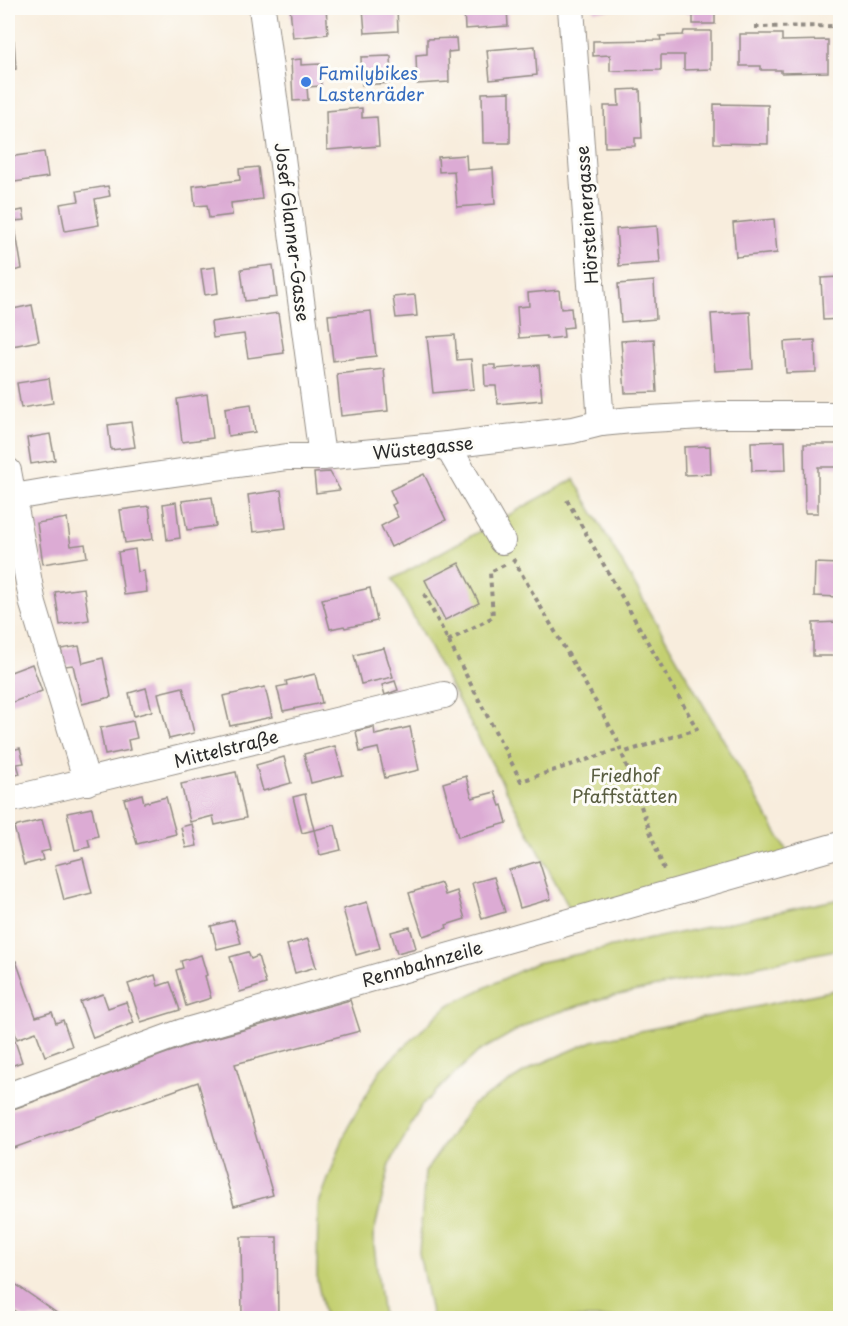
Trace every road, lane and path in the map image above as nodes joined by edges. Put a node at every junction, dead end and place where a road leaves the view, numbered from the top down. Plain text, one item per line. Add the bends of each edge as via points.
1 (262, 8) edge
2 (571, 8) edge
3 (840, 26) edge
4 (755, 27) dead end
5 (840, 415) edge
6 (601, 423) junction
7 (447, 445) junction
8 (322, 457) junction
9 (8, 471) edge
10 (10, 498) edge
11 (567, 500) dead end
12 (508, 550) junction
13 (424, 594) dead end
14 (448, 641) junction
15 (444, 695) dead end
16 (621, 751) junction
17 (87, 782) junction
18 (8, 800) edge
19 (840, 845) edge
20 (664, 870) dead end
21 (8, 1096) edge

1 - 8 street, Josef Glanner-Gasse
2 - 6 street, Hörsteinergasse
3 - 4 path
5 - 6 street, Wüstegasse
6 - 7 street, Wüstegasse
7 - 8 street, Wüstegasse
7 - 12 street
8 - 10 street, Wüstegasse via 287,457
9 - 10 street
10 - 17 street via 33,604
11 - 16 path via 697,729
12 - 14 path via 490,572 493,617
12 - 16 path
13 - 14 path
14 - 16 path via 520,781
15 - 17 street, Mittelstraße
16 - 20 path
17 - 18 street, Mittelstraße
19 - 21 street, Rennbahnzeile via 183,1032

